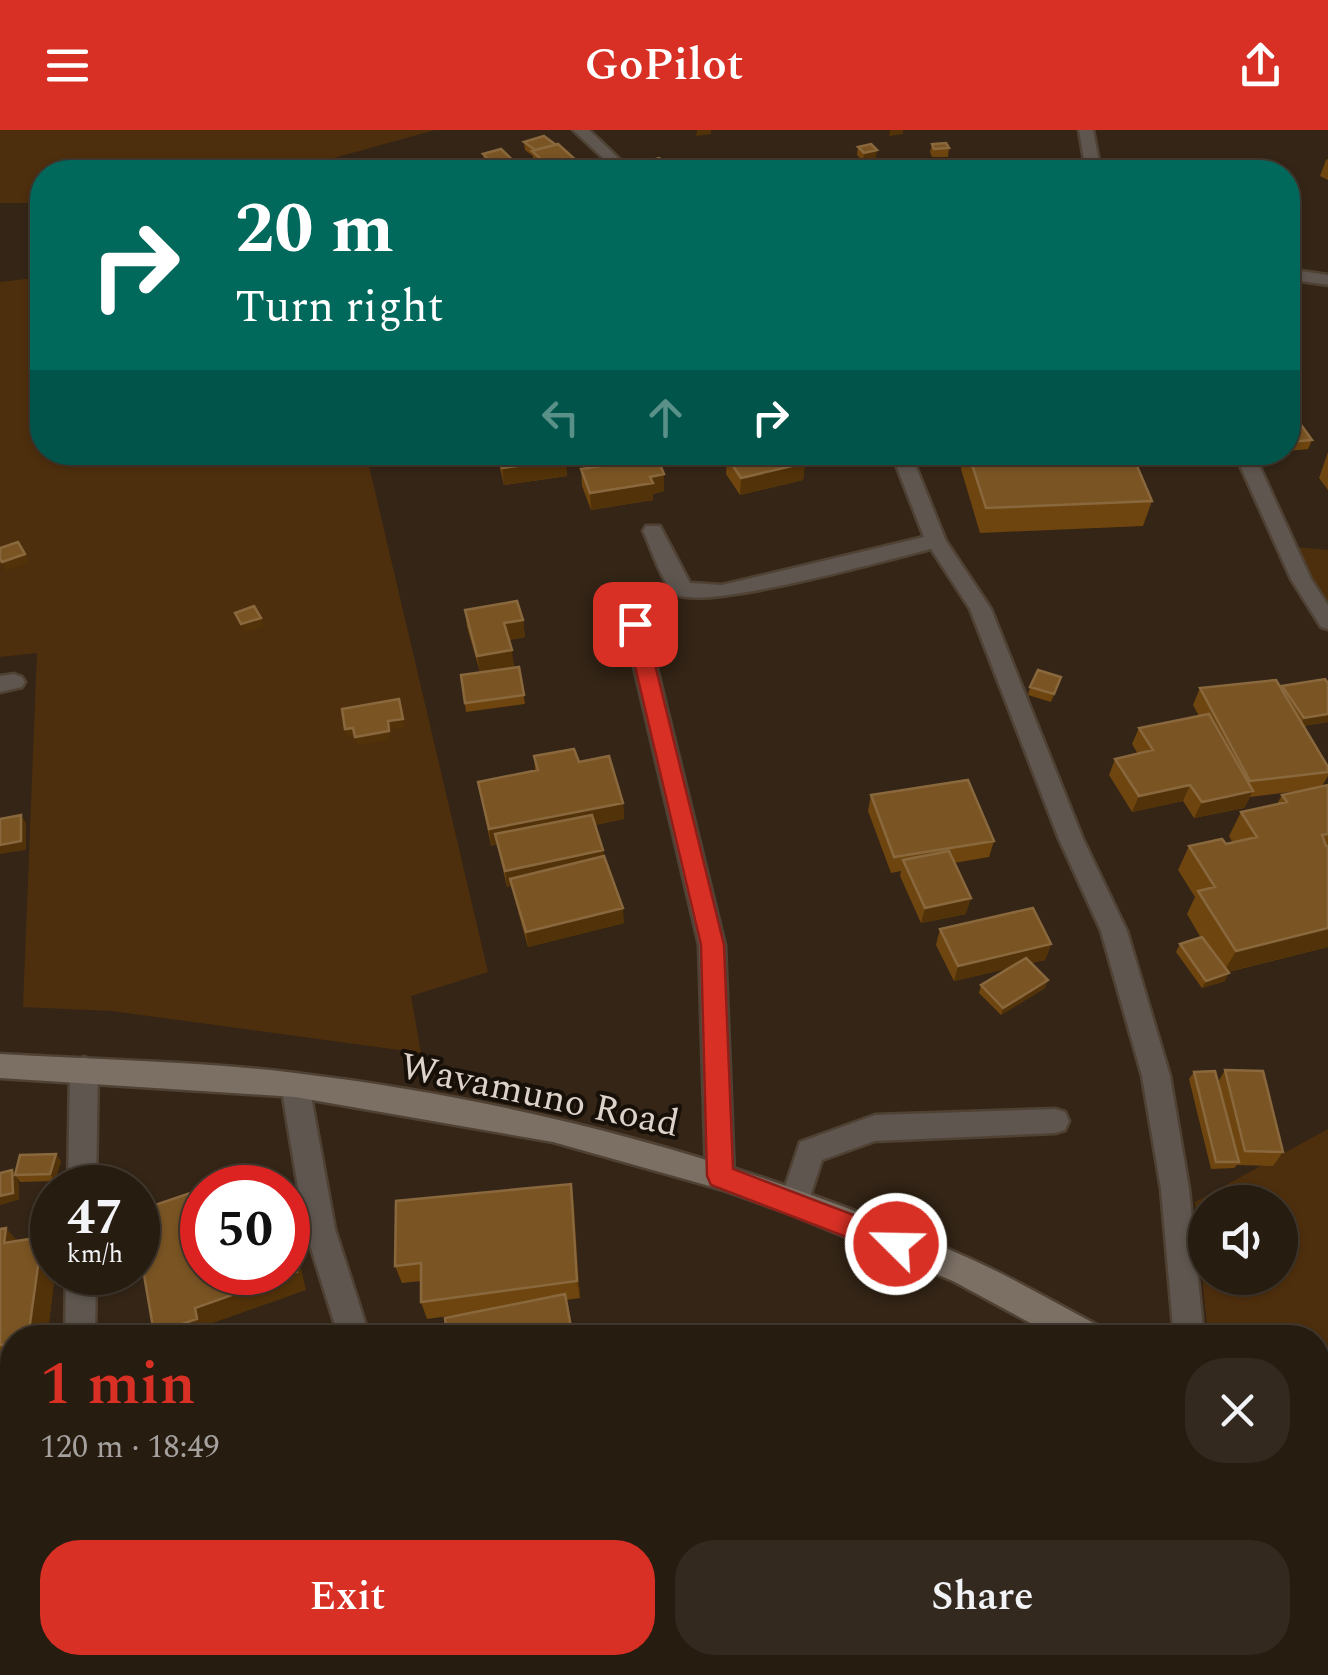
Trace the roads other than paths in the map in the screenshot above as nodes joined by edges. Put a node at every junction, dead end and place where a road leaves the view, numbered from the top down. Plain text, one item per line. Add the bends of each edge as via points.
1 (580, 130) edge
2 (1086, 130) edge
3 (613, 160) edge
4 (1092, 160) edge
5 (1300, 276) edge
6 (1328, 280) edge
7 (905, 465) edge
8 (1250, 465) edge
9 (653, 531) dead end
10 (936, 541) junction
11 (1328, 622) edge
12 (635, 624) dead end
13 (0, 1066) edge
14 (84, 1069) junction
15 (294, 1085) junction
16 (1055, 1121) dead end
17 (82, 1165) edge
18 (720, 1176) junction
19 (796, 1202) junction
20 (81, 1295) edge
21 (80, 1325) edge
22 (351, 1325) edge
23 (1066, 1325) edge
24 (1188, 1325) edge

1 - 3 street
2 - 4 street
5 - 6 street
7 - 10 street
8 - 11 street via 1301,579
9 - 10 street via 674,579 683,590 700,593
10 - 24 street via 980,609 1114,931 1156,1076
12 - 18 street via 712,945
13 - 14 main road, Wavamuno Road
14 - 15 main road, Wavamuno Road
14 - 17 street
15 - 18 main road, Wavamuno Road via 553,1130
15 - 22 street via 320,1229
16 - 19 street via 875,1128 838,1138 810,1150
18 - 19 main road, Wavamuno Road
19 - 23 main road, Wavamuno Road via 964,1271
20 - 21 street

